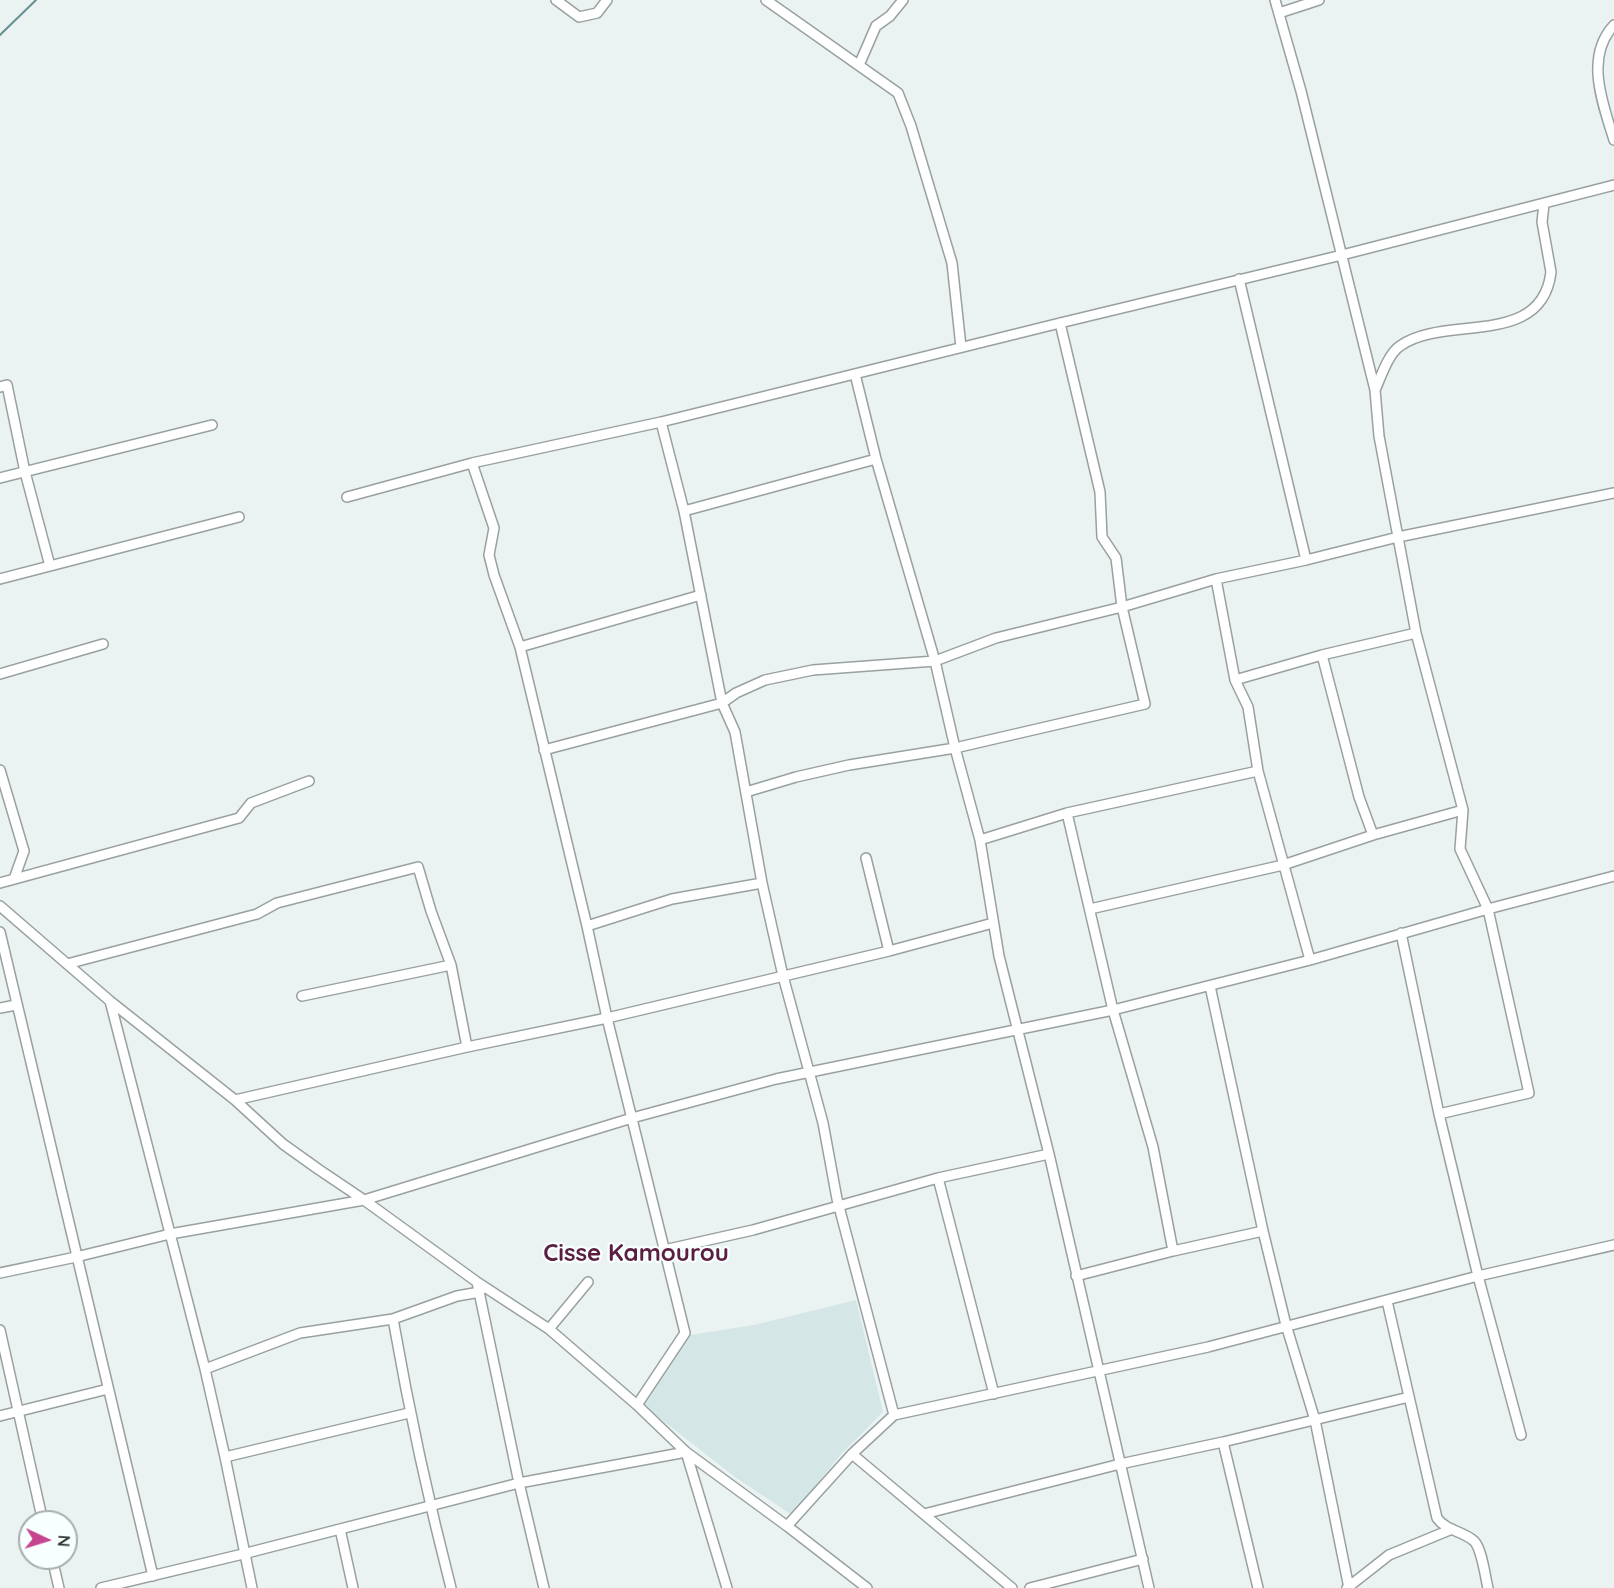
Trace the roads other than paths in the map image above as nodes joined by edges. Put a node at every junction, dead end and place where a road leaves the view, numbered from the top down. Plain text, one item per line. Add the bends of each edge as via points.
1 (556, 0) edge
2 (607, 0) edge
3 (766, 0) edge
4 (903, 0) edge
5 (1275, 0) edge
6 (1319, 0) edge
7 (1279, 13) junction
8 (1614, 25) edge
9 (859, 66) junction
10 (1614, 140) edge
11 (1614, 185) edge
12 (1544, 204) junction
13 (1342, 255) junction
14 (1239, 279) junction
15 (1060, 322) junction
16 (961, 347) junction
17 (855, 374) junction
18 (0, 387) edge
19 (1375, 390) junction
20 (661, 422) junction
21 (212, 425) dead end
22 (876, 459) junction
23 (472, 463) junction
24 (25, 472) junction
25 (0, 478) edge
26 (1614, 493) edge
27 (347, 497) dead end
28 (684, 511) junction
29 (239, 517) dead end
30 (1398, 537) junction
31 (1306, 560) junction
32 (50, 566) junction
33 (0, 579) edge
34 (1216, 579) junction
35 (701, 595) junction
36 (1122, 607) junction
37 (1416, 633) junction
38 (103, 644) dead end
39 (520, 647) junction
40 (1322, 655) junction
41 (935, 661) junction
42 (0, 674) edge
43 (1235, 680) junction
44 (722, 703) junction
45 (955, 748) junction
46 (544, 750) junction
47 (0, 770) edge
48 (1258, 771) junction
49 (309, 781) dead end
50 (746, 792) junction
51 (1463, 810) junction
52 (1067, 813) junction
53 (1373, 835) junction
54 (980, 840) junction
55 (866, 858) dead end
56 (1283, 865) junction
57 (1614, 876) edge
58 (14, 879) junction
59 (0, 883) edge
60 (762, 883) junction
61 (0, 906) edge
62 (1090, 909) junction
63 (1488, 909) junction
64 (993, 923) junction
65 (587, 926) junction
66 (0, 932) edge
67 (1401, 933) junction
68 (889, 951) junction
69 (1310, 960) junction
70 (67, 964) junction
71 (451, 964) junction
72 (783, 976) junction
73 (1210, 986) junction
74 (302, 996) dead end
75 (110, 1001) junction
76 (16, 1005) junction
77 (0, 1008) edge
78 (1113, 1010) junction
79 (607, 1018) junction
80 (1017, 1029) junction
81 (467, 1047) junction
82 (809, 1072) junction
83 (235, 1100) junction
84 (1439, 1114) junction
85 (632, 1118) junction
86 (1049, 1154) junction
87 (938, 1178) junction
88 (364, 1200) junction
89 (839, 1207) junction
90 (1263, 1231) junction
91 (170, 1234) junction
92 (1614, 1245) edge
93 (664, 1250) junction
94 (1173, 1251) junction
95 (76, 1257) junction
96 (0, 1273) edge
97 (1076, 1276) junction
98 (1478, 1276) junction
99 (588, 1282) dead end
100 (478, 1287) junction
101 (1387, 1300) junction
102 (393, 1319) junction
103 (1287, 1325) junction
104 (549, 1329) junction
105 (0, 1330) edge
106 (205, 1369) junction
107 (1098, 1370) junction
108 (108, 1389) junction
109 (994, 1394) junction
110 (1409, 1397) junction
111 (637, 1406) junction
112 (18, 1411) junction
113 (410, 1413) junction
114 (894, 1415) junction
115 (0, 1416) edge
116 (1315, 1420) junction
117 (1521, 1435) dead end
118 (1223, 1442) junction
119 (686, 1452) junction
120 (852, 1454) junction
121 (225, 1457) junction
122 (1120, 1464) junction
123 (519, 1483) junction
124 (429, 1505) junction
125 (40, 1510) edge
126 (924, 1514) junction
127 (787, 1526) junction
128 (340, 1529) junction
129 (1452, 1529) junction
130 (243, 1554) junction
131 (1143, 1559) junction
132 (55, 1570) edge
133 (153, 1576) junction
134 (59, 1588) edge
135 (101, 1588) edge
136 (252, 1588) edge
137 (353, 1588) edge
138 (451, 1588) edge
139 (544, 1588) edge
140 (727, 1588) edge
141 (867, 1588) edge
142 (1012, 1588) edge
143 (1030, 1588) edge
144 (1149, 1588) edge
145 (1258, 1588) edge
146 (1348, 1588) edge
147 (1488, 1588) edge

1 - 2 street via 579,17 597,13
3 - 9 street
4 - 9 street via 876,26
5 - 7 street
6 - 7 street
7 - 13 street
8 - 10 street via 1606,35 1598,71
9 - 16 street via 898,93 911,126 952,263
11 - 12 street
12 - 13 street
12 - 19 street via 1542,222 1551,272 1538,304 1504,323 1434,333 1399,346
13 - 14 street
13 - 19 street
14 - 15 street
14 - 31 street
15 - 16 street
15 - 36 street via 1100,492 1102,537 1116,558
16 - 17 street
17 - 20 street
17 - 22 street
18 - 24 street via 7,385
19 - 30 street via 1379,436
20 - 23 street
20 - 28 street
21 - 24 street
22 - 28 street
22 - 41 street
23 - 27 street
23 - 39 street via 494,528 489,555 494,575
24 - 25 street
24 - 32 street
26 - 30 street
28 - 35 street
29 - 32 street
30 - 31 street
30 - 37 street
31 - 34 street
32 - 33 street
34 - 36 street
34 - 43 street
35 - 39 street
35 - 44 street
36 - 41 street via 996,638
36 - 45 street via 1144,704
37 - 40 street
37 - 51 street
38 - 42 street
39 - 46 street
40 - 43 street
40 - 53 street
41 - 44 street via 813,670 765,680
41 - 45 street
43 - 48 street via 1248,707
44 - 46 street
44 - 50 street via 735,732
45 - 50 street via 849,765
45 - 54 street
46 - 65 street
47 - 58 street via 24,851
48 - 52 street
48 - 56 street
49 - 58 street via 251,803 239,818
50 - 60 street
51 - 53 street
51 - 63 street via 1460,849
52 - 54 street
52 - 62 street
53 - 56 street
54 - 64 street
55 - 68 street
56 - 62 street
56 - 69 street
57 - 63 street
58 - 59 street
60 - 65 street via 672,899
60 - 72 street
61 - 70 street
62 - 78 street
63 - 67 street
63 - 84 street via 1529,1093
64 - 68 street
64 - 80 street
65 - 79 street
66 - 76 street
67 - 69 street
67 - 84 street
68 - 72 street
69 - 73 street
70 - 71 street via 418,867
70 - 75 street
71 - 74 street
71 - 81 street
72 - 79 street
72 - 82 street
73 - 78 street
73 - 90 street
75 - 83 street
75 - 91 street
76 - 77 street
76 - 95 street
78 - 80 street
78 - 94 street via 1153,1147
79 - 81 street
79 - 85 street
80 - 82 street
80 - 86 street
81 - 83 street
82 - 85 street
82 - 89 street
83 - 88 street via 283,1143
84 - 98 street
85 - 88 street
85 - 93 street
86 - 87 street
86 - 97 street
87 - 89 street
87 - 109 street
88 - 91 street
88 - 100 street
89 - 93 street
89 - 114 street
90 - 94 street
90 - 103 street
91 - 95 street
91 - 106 street
92 - 98 street
93 - 111 street via 685,1333
94 - 97 street
95 - 96 street
95 - 108 street
97 - 107 street
98 - 101 street
98 - 117 street
99 - 104 street
100 - 102 street
100 - 104 street
100 - 123 street
101 - 103 street
101 - 110 street
102 - 106 street via 300,1334
102 - 113 street
103 - 107 street via 1208,1347
103 - 116 street
104 - 111 street
105 - 112 street
106 - 121 street
107 - 109 street
107 - 122 street
108 - 112 street
108 - 133 street
109 - 114 street
110 - 116 street
110 - 129 street via 1437,1518
111 - 119 street
112 - 115 street
112 - 125 street
113 - 121 street
113 - 124 street
114 - 120 street
116 - 118 street
116 - 146 street
118 - 122 street
118 - 145 street
119 - 123 street
119 - 127 street
119 - 140 street
120 - 126 street
120 - 127 street
121 - 130 street
122 - 126 street
122 - 131 street
123 - 124 street
123 - 139 street
124 - 128 street
124 - 138 street
126 - 142 street
127 - 141 street
128 - 130 street
128 - 137 street
129 - 146 street via 1389,1555
129 - 147 street via 1478,1546
130 - 133 street
130 - 136 street
131 - 143 street
131 - 144 street
132 - 134 street
133 - 135 street

